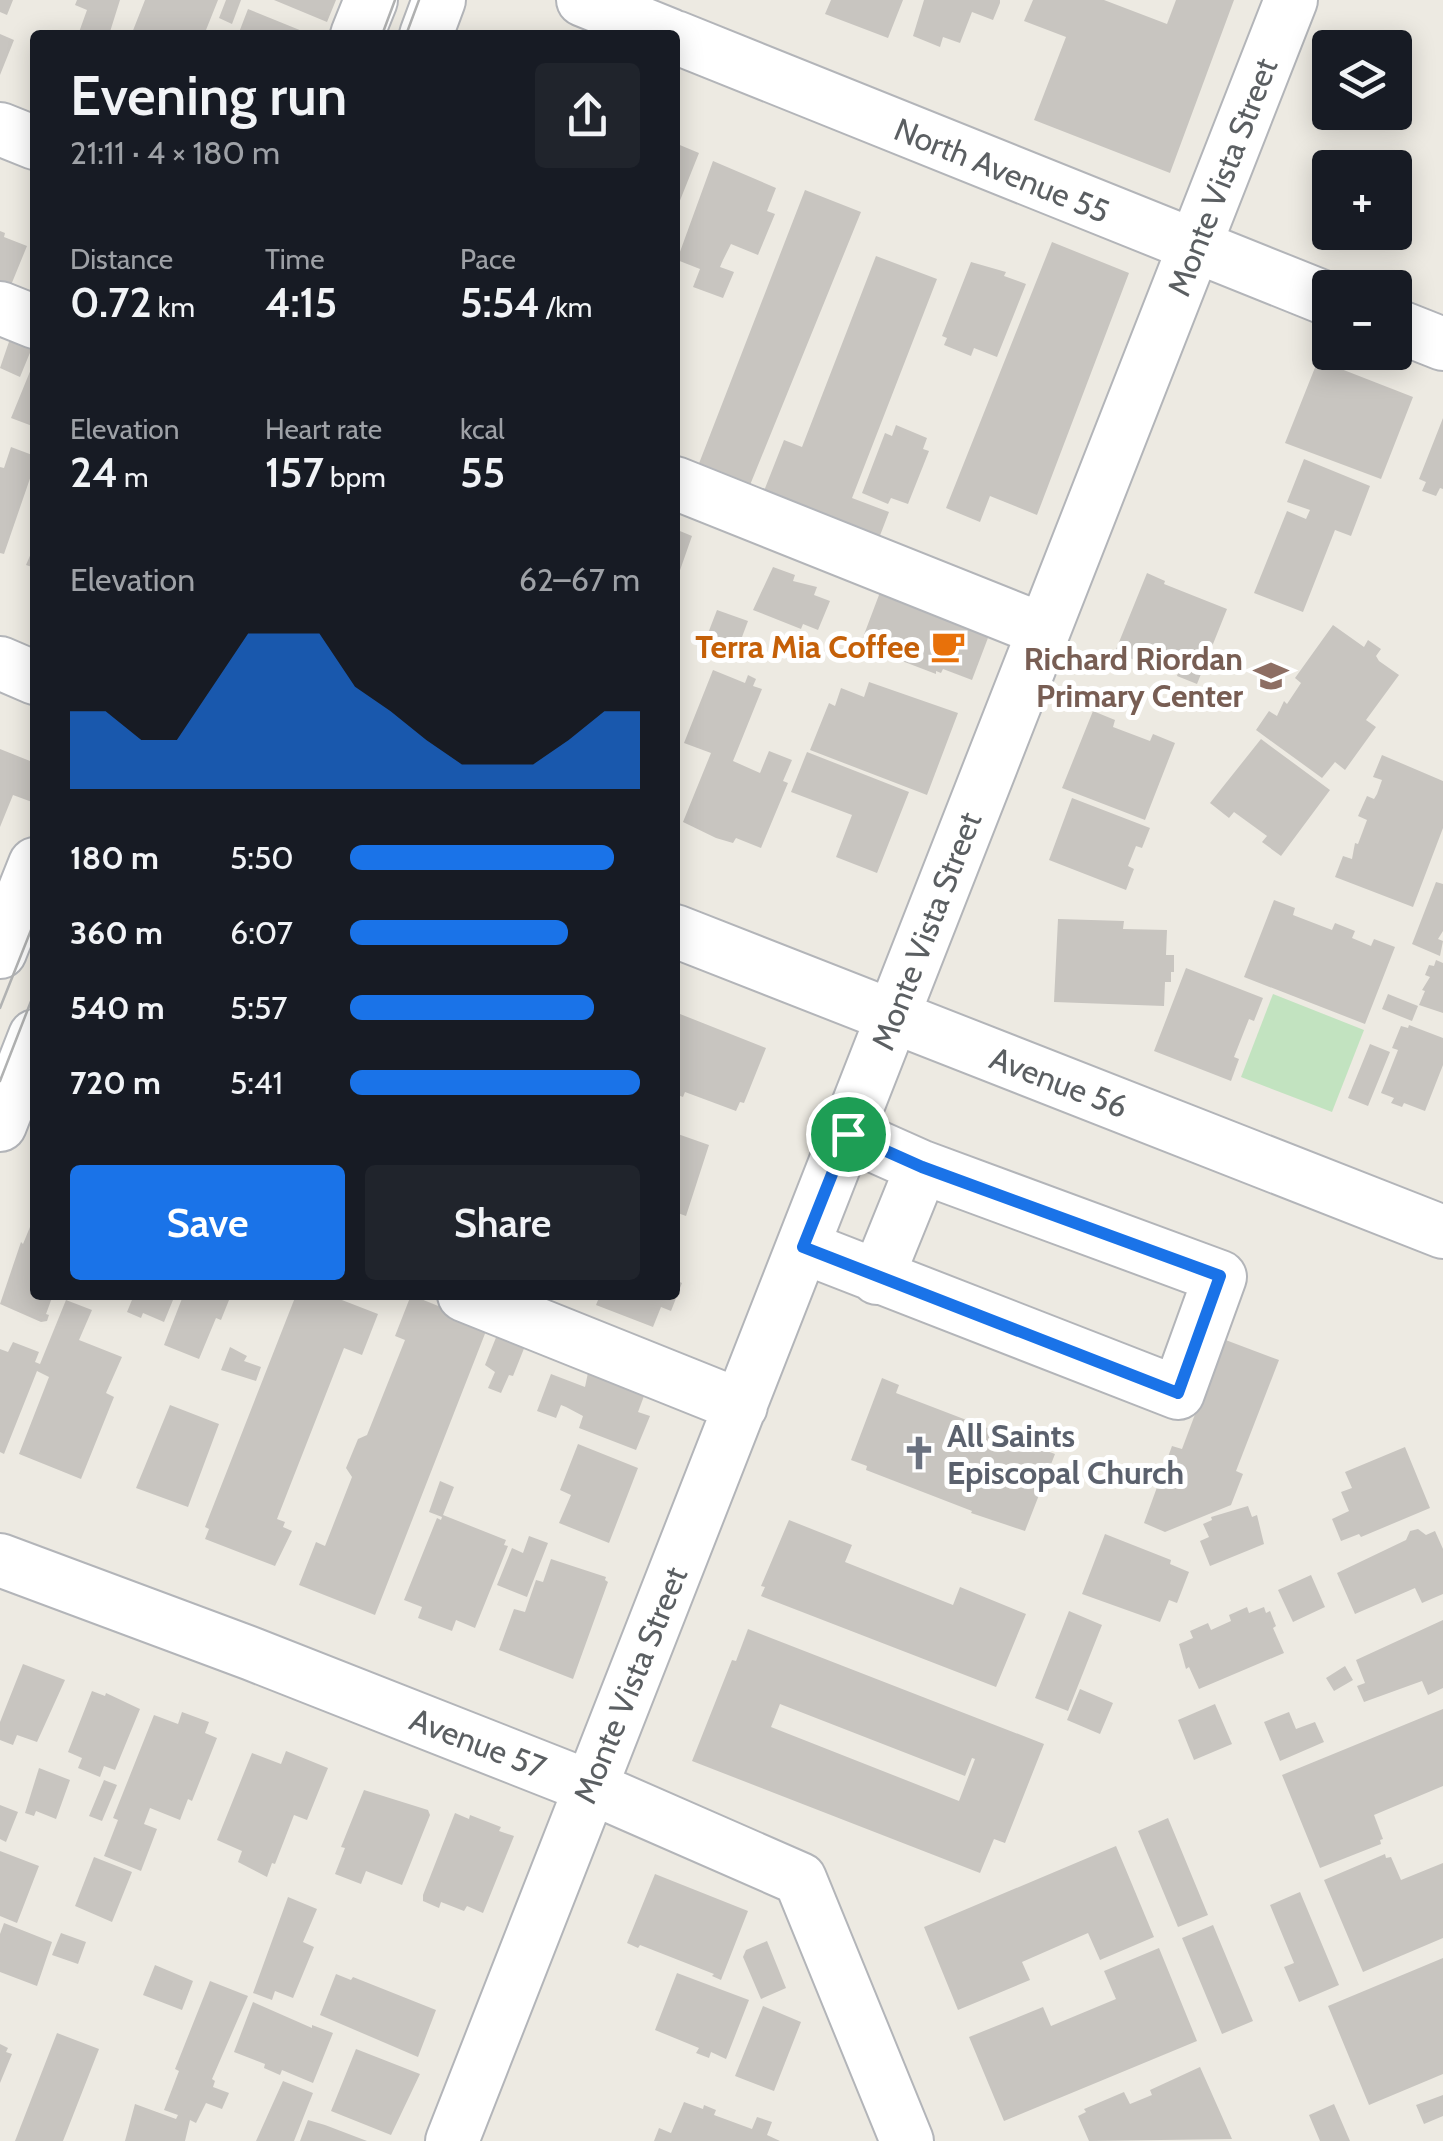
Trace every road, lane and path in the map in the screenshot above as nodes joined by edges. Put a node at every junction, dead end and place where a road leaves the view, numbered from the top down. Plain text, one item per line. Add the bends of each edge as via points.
1 (370, 0) edge
2 (439, 0) edge
3 (583, 0) edge
4 (1291, 0) edge
5 (358, 30) edge
6 (428, 30) edge
7 (657, 30) edge
8 (680, 39) edge
9 (0, 129) edge
10 (30, 141) edge
11 (1194, 248) junction
12 (1312, 293) edge
13 (0, 308) edge
14 (30, 320) edge
15 (1412, 332) edge
16 (1443, 344) edge
17 (680, 485) edge
18 (1044, 630) junction
19 (0, 664) edge
20 (30, 676) edge
21 (30, 877) edge
22 (680, 933) edge
23 (0, 952) edge
24 (893, 1017) junction
25 (30, 1055) edge
26 (13, 1120) edge
27 (848, 1134) junction
28 (922, 1167) junction
29 (1443, 1232) edge
30 (803, 1247) junction
31 (898, 1285) junction
32 (476, 1300) edge
33 (741, 1406) junction
34 (0, 1560) edge
35 (590, 1787) junction
36 (452, 2141) edge
37 (907, 2141) edge

1 - 5 street
2 - 6 street
3 - 7 street, North Avenue 55
4 - 11 street, Monte Vista Street
8 - 11 street, North Avenue 55
9 - 10 street
11 - 12 street, North Avenue 55
11 - 18 street, Monte Vista Street
13 - 14 street
15 - 16 street
17 - 18 street
18 - 24 street, Monte Vista Street
19 - 20 street
21 - 23 street
22 - 24 street, Avenue 56
24 - 27 street, Monte Vista Street
24 - 29 street, Avenue 56
25 - 26 street
27 - 28 street
27 - 30 street, Monte Vista Street
28 - 31 street
28 - 31 street via 1220,1276 1178,1393
30 - 31 street
30 - 33 street, Monte Vista Street
32 - 33 street
33 - 35 street, Monte Vista Street
34 - 35 street, Avenue 57
35 - 36 street, Monte Vista Street
35 - 37 street, Avenue 57 via 800,1878

